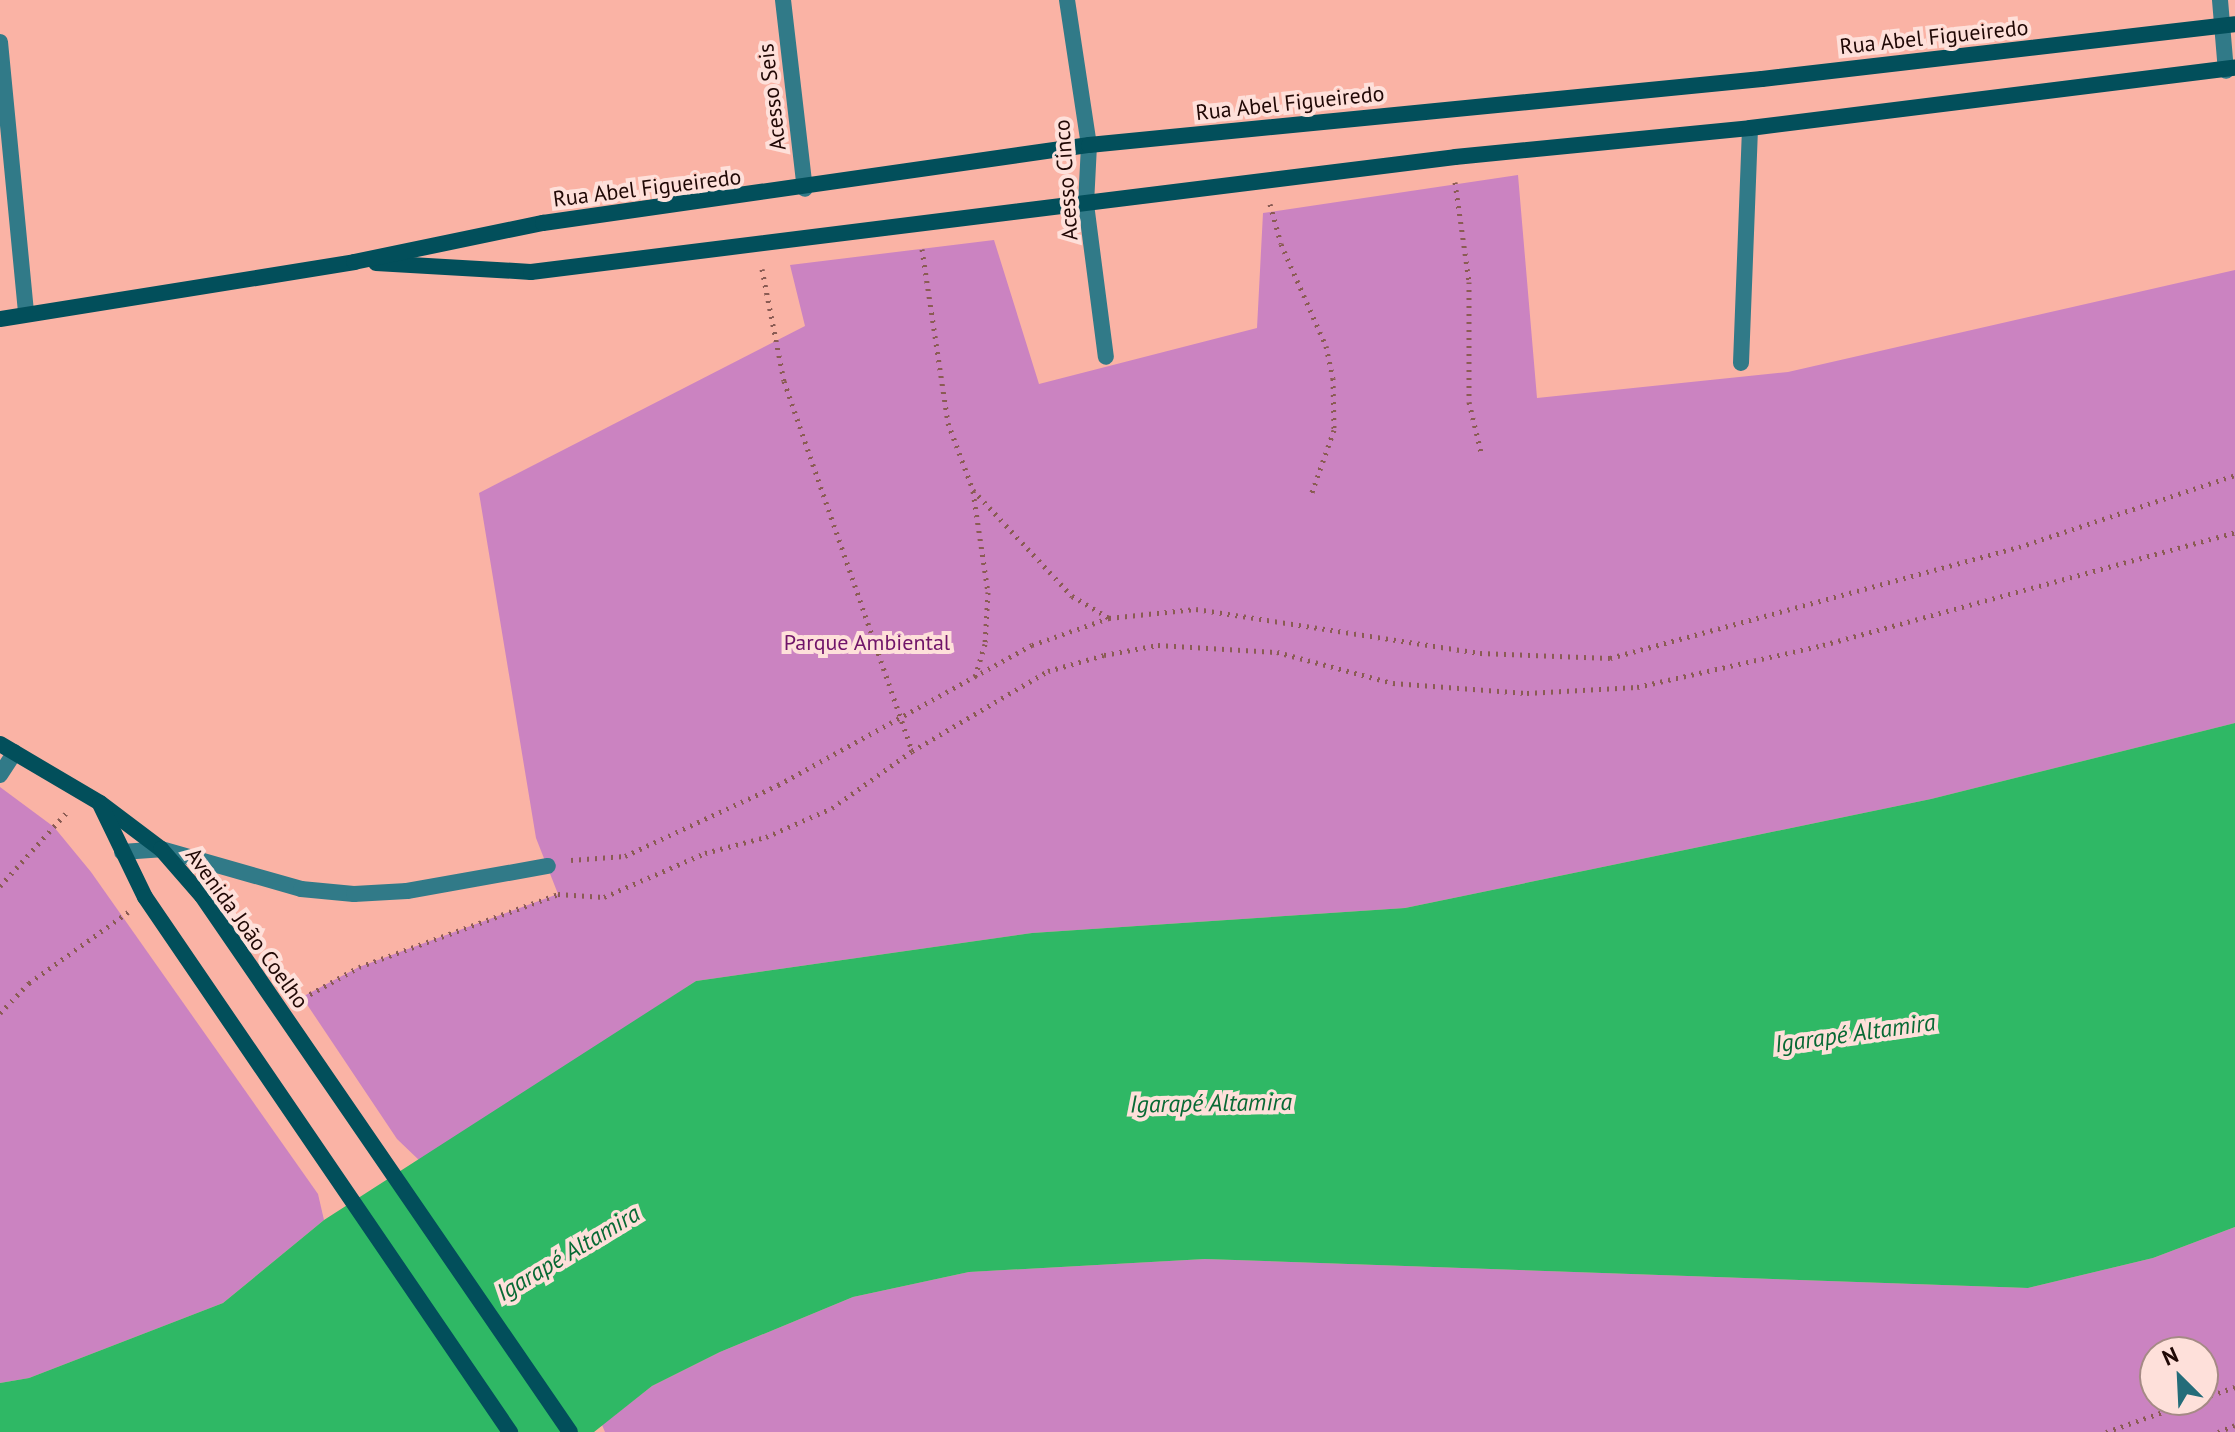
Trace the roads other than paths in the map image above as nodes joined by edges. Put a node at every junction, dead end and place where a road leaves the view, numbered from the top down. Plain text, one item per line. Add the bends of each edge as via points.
1 (783, 0) edge
2 (1067, 0) edge
3 (2220, 0) edge
4 (2229, 25) edge
5 (0, 43) edge
6 (2230, 70) edge
7 (1750, 128) junction
8 (1089, 145) junction
9 (805, 189) junction
10 (1086, 204) junction
11 (354, 262) junction
12 (26, 314) junction
13 (0, 319) edge
14 (1106, 357) dead end
15 (1741, 363) dead end
16 (7, 748) edge
17 (0, 775) edge
18 (93, 798) junction
19 (161, 849) junction
20 (122, 852) junction
21 (548, 866) road end
22 (510, 1432) edge
23 (570, 1432) edge

1 - 9 street, Acesso Seis
2 - 8 street, Acesso Cinco
3 - 4 street
4 - 6 street
4 - 8 street, Rua Abel Figueiredo
5 - 12 street
6 - 7 street, Rua Abel Figueiredo
7 - 10 street, Rua Abel Figueiredo via 1455,157
7 - 15 street
8 - 9 street, Rua Abel Figueiredo
8 - 10 street, Acesso Cinco
9 - 11 street, Rua Abel Figueiredo via 543,223
10 - 11 street, Rua Abel Figueiredo via 531,272
10 - 14 street, Acesso Cinco
11 - 12 street, Rua Abel Figueiredo
12 - 13 street, Rua Abel Figueiredo
16 - 17 street
16 - 18 street, Avenida João Coelho
18 - 19 street, Avenida João Coelho
18 - 20 street
19 - 20 street
19 - 21 street via 301,889 354,894 407,891
19 - 23 street, Avenida João Coelho via 202,896
20 - 22 street via 145,897

